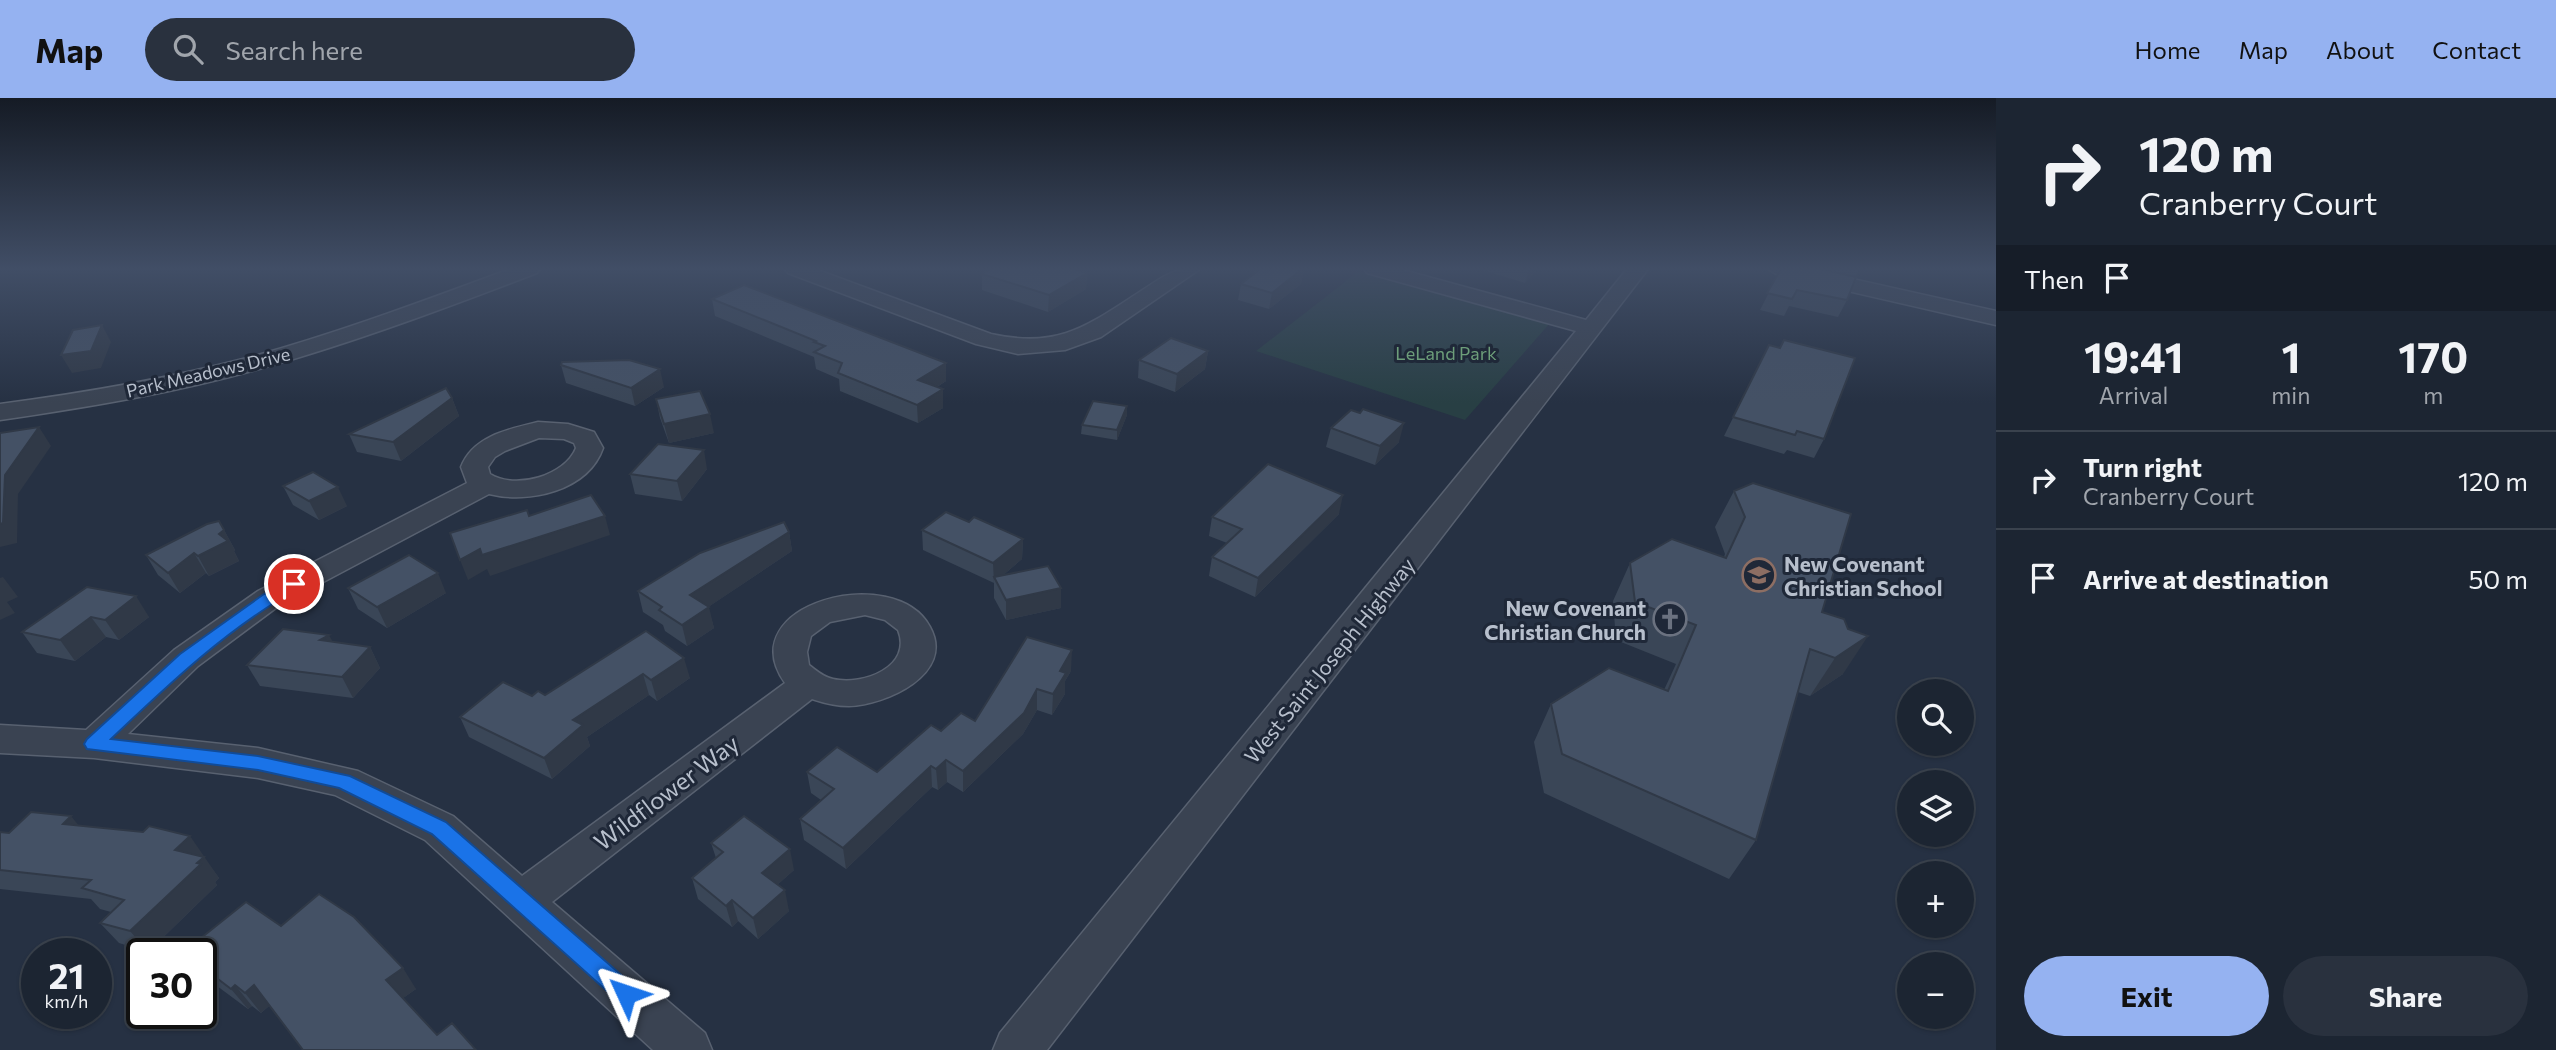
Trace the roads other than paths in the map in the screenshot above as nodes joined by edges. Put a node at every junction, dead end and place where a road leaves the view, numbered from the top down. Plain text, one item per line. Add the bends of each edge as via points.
1 (405, 313) edge
2 (915, 313) edge
3 (1122, 313) edge
4 (1537, 313) edge
5 (1603, 313) edge
6 (1976, 313) edge
7 (1996, 318) edge
8 (1591, 328) junction
9 (0, 412) edge
10 (486, 484) dead end
11 (809, 684) dead end
12 (0, 739) edge
13 (94, 744) junction
14 (522, 900) junction
15 (688, 1050) edge
16 (1017, 1050) edge

1 - 9 street, Park Meadows Drive via 313,346 215,373
2 - 3 street via 1018,347 1065,343
4 - 8 street
5 - 8 street, West Saint Joseph Highway
6 - 7 street
8 - 16 street, West Saint Joseph Highway
10 - 13 street via 270,598 186,658
11 - 14 street, Wildflower Way
12 - 13 street
13 - 14 street via 258,763 344,782 439,828
14 - 15 street

